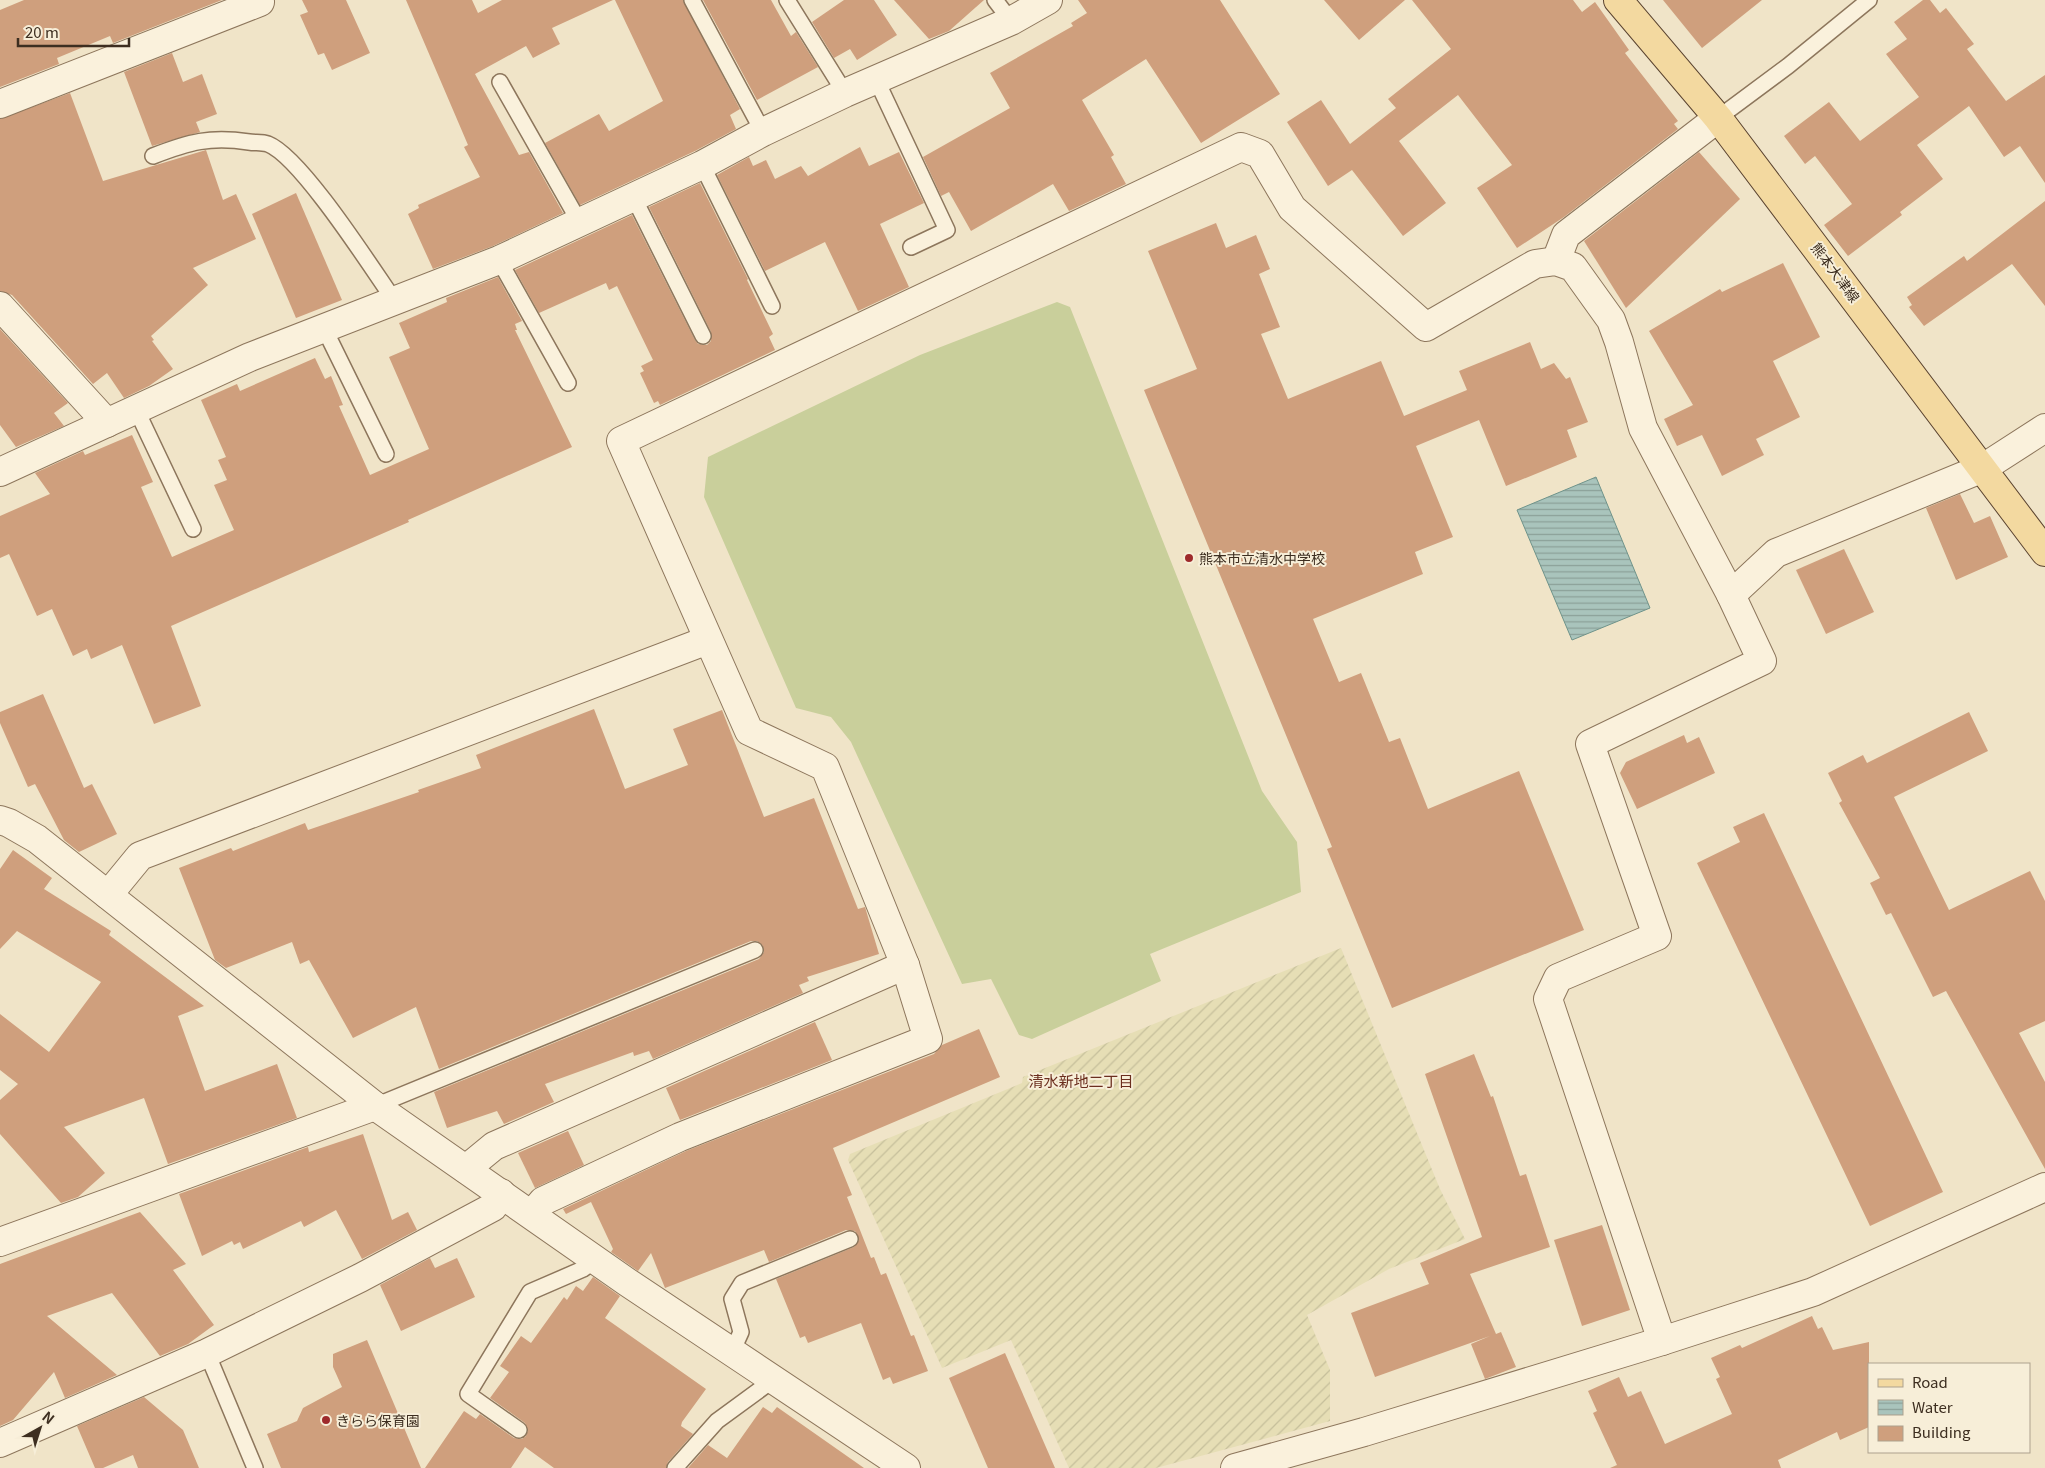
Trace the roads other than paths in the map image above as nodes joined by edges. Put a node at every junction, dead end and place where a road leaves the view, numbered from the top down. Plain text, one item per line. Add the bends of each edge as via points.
1 (259, 0) edge
2 (692, 0) edge
3 (787, 0) edge
4 (1048, 0) edge
5 (1618, 0) edge
6 (1869, 0) edge
7 (1003, 10) edge
8 (876, 79) junction
9 (500, 82) dead end
10 (845, 93) junction
11 (0, 104) edge
12 (1718, 118) junction
13 (763, 132) junction
14 (153, 156) dead end
15 (702, 165) junction
16 (634, 198) junction
17 (580, 223) junction
18 (910, 247) dead end
19 (499, 260) junction
20 (1556, 261) junction
21 (394, 300) junction
22 (0, 306) edge
23 (772, 306) dead end
24 (324, 328) junction
25 (703, 336) dead end
26 (568, 383) dead end
27 (136, 409) junction
28 (107, 423) junction
29 (2045, 428) edge
30 (386, 454) dead end
31 (1983, 468) junction
32 (0, 472) edge
33 (193, 529) dead end
34 (2045, 552) edge
35 (1731, 594) junction
36 (708, 640) junction
37 (0, 820) edge
38 (108, 895) junction
39 (755, 950) dead end
40 (905, 966) junction
41 (376, 1106) junction
42 (466, 1169) junction
43 (2045, 1187) edge
44 (501, 1193) junction
45 (532, 1214) junction
46 (850, 1239) dead end
47 (0, 1242) edge
48 (596, 1260) junction
49 (1662, 1341) junction
50 (732, 1352) junction
51 (207, 1353) junction
52 (773, 1380) junction
53 (519, 1430) dead end
54 (0, 1443) edge
55 (255, 1468) edge
56 (675, 1468) edge
57 (906, 1468) edge
58 (1235, 1468) edge

1 - 11 street
2 - 13 lane
3 - 10 lane
4 - 7 street
5 - 12 main road, 熊本大津線
6 - 12 lane
7 - 8 street
8 - 10 street
8 - 18 lane via 947,230
9 - 17 lane
10 - 13 street
12 - 20 street via 1566,235
12 - 31 main road, 熊本大津線
13 - 15 street
14 - 21 lane via 188,142 224,138 268,144 292,163
15 - 16 street
15 - 23 lane
16 - 17 street
16 - 25 lane
17 - 19 street
19 - 21 street
19 - 26 lane
20 - 35 street via 1573,267 1611,320 1643,428
20 - 36 street via 1536,264 1426,327 1292,208 1260,154 1241,147 621,441
21 - 24 street
22 - 28 street
24 - 27 street via 250,357
24 - 30 lane
27 - 28 street
27 - 33 lane
28 - 32 street
29 - 31 street
31 - 34 main road, 熊本大津線
31 - 35 street via 1776,553
35 - 49 street via 1762,662 1590,744 1657,936 1558,978 1548,1000
36 - 38 street via 140,856
36 - 40 street via 749,731 824,767
37 - 38 street via 37,839
38 - 41 street
39 - 41 lane
40 - 42 street via 494,1146
40 - 45 street via 928,1039 680,1137 543,1202
41 - 42 street
41 - 47 street
42 - 44 street
43 - 49 street via 1813,1292
44 - 45 street
44 - 51 street via 493,1207 360,1278
45 - 48 street
46 - 50 lane via 742,1283 732,1299 741,1332
48 - 50 street
48 - 53 lane via 530,1292 468,1394
49 - 58 street
50 - 52 street
51 - 54 street
51 - 55 lane
52 - 56 lane via 717,1421
52 - 57 street

